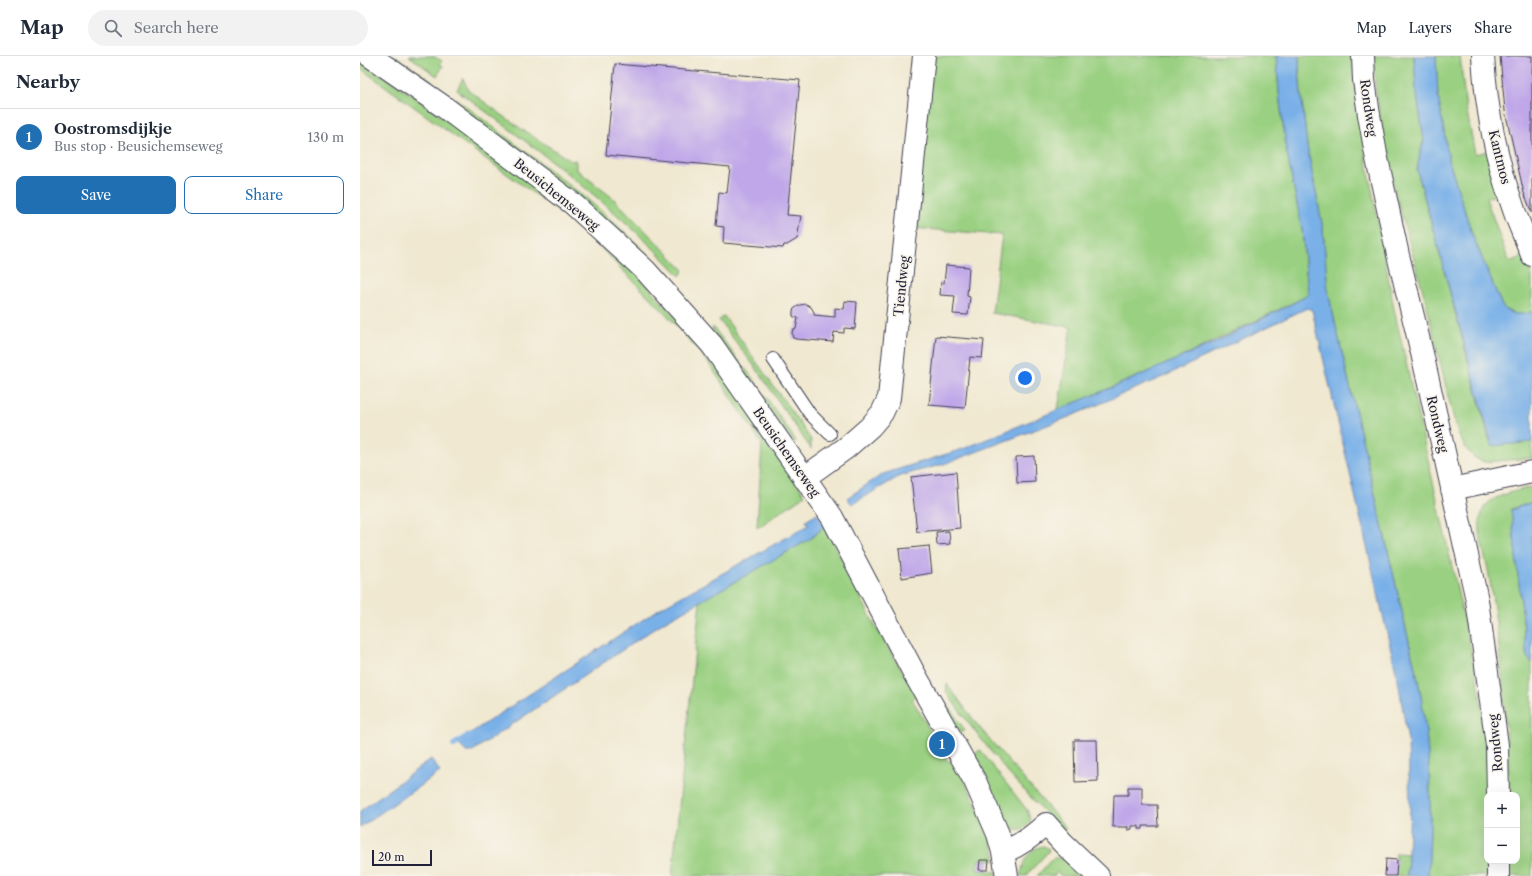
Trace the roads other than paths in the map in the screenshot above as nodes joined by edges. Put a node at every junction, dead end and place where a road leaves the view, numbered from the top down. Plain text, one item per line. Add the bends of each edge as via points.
1 (370, 56) edge
2 (924, 56) edge
3 (1363, 56) edge
4 (1482, 56) edge
5 (1532, 255) edge
6 (772, 359) dead end
7 (830, 434) dead end
8 (1532, 472) edge
9 (804, 478) junction
10 (1452, 490) junction
11 (1498, 792) edge
12 (1003, 852) junction
13 (1498, 864) edge
14 (1007, 876) edge
15 (1098, 876) edge
16 (1498, 876) edge

1 - 9 street, Beusichemseweg via 444,107 572,202 645,270 712,345
2 - 9 street, Tiendweg via 889,398 882,413 870,427
3 - 10 street, Rondweg via 1364,80 1376,154
4 - 5 street, Kantmos via 1485,90 1496,146 1512,206
6 - 7 lane via 810,414
8 - 10 street
9 - 12 street, Beusichemseweg via 832,517 914,673 975,781 991,816
10 - 11 street, Rondweg via 1477,600 1497,745
12 - 14 street, Beusichemseweg
12 - 15 street via 1029,839 1046,824
13 - 16 street

